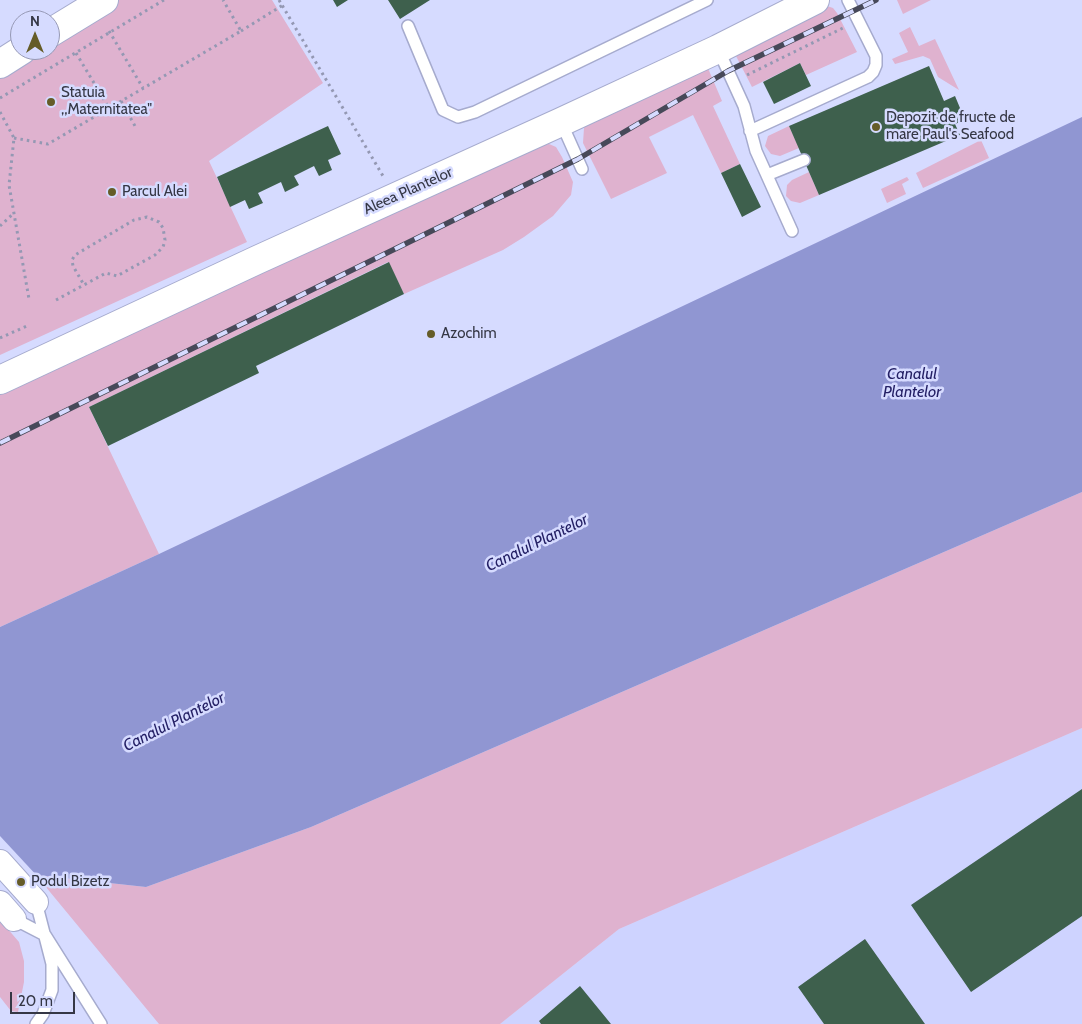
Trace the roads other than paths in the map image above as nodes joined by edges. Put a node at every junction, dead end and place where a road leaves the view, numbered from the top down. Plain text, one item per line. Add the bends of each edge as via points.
1 (707, 0) edge
2 (815, 0) edge
3 (848, 0) edge
4 (99, 3) edge
5 (408, 26) dead end
6 (60, 27) edge
7 (718, 49) junction
8 (561, 122) junction
9 (750, 131) junction
10 (804, 160) dead end
11 (582, 169) dead end
12 (767, 175) junction
13 (792, 231) dead end
14 (0, 380) edge
15 (0, 862) edge
16 (36, 902) joint
17 (7, 911) edge
18 (45, 935) junction
19 (36, 1024) edge
20 (101, 1024) edge

1 - 5 lane via 475,112 458,117 443,110
2 - 7 main road, Aleea Plantelor
3 - 9 lane via 876,56 873,72
4 - 6 main road
7 - 8 main road, Aleea Plantelor
7 - 9 lane via 744,106
8 - 11 lane
8 - 14 main road, Aleea Plantelor
9 - 12 lane
10 - 12 lane
12 - 13 lane
15 - 16 street
16 - 18 lane
17 - 18 lane
18 - 19 lane via 52,964 52,990
18 - 20 lane

